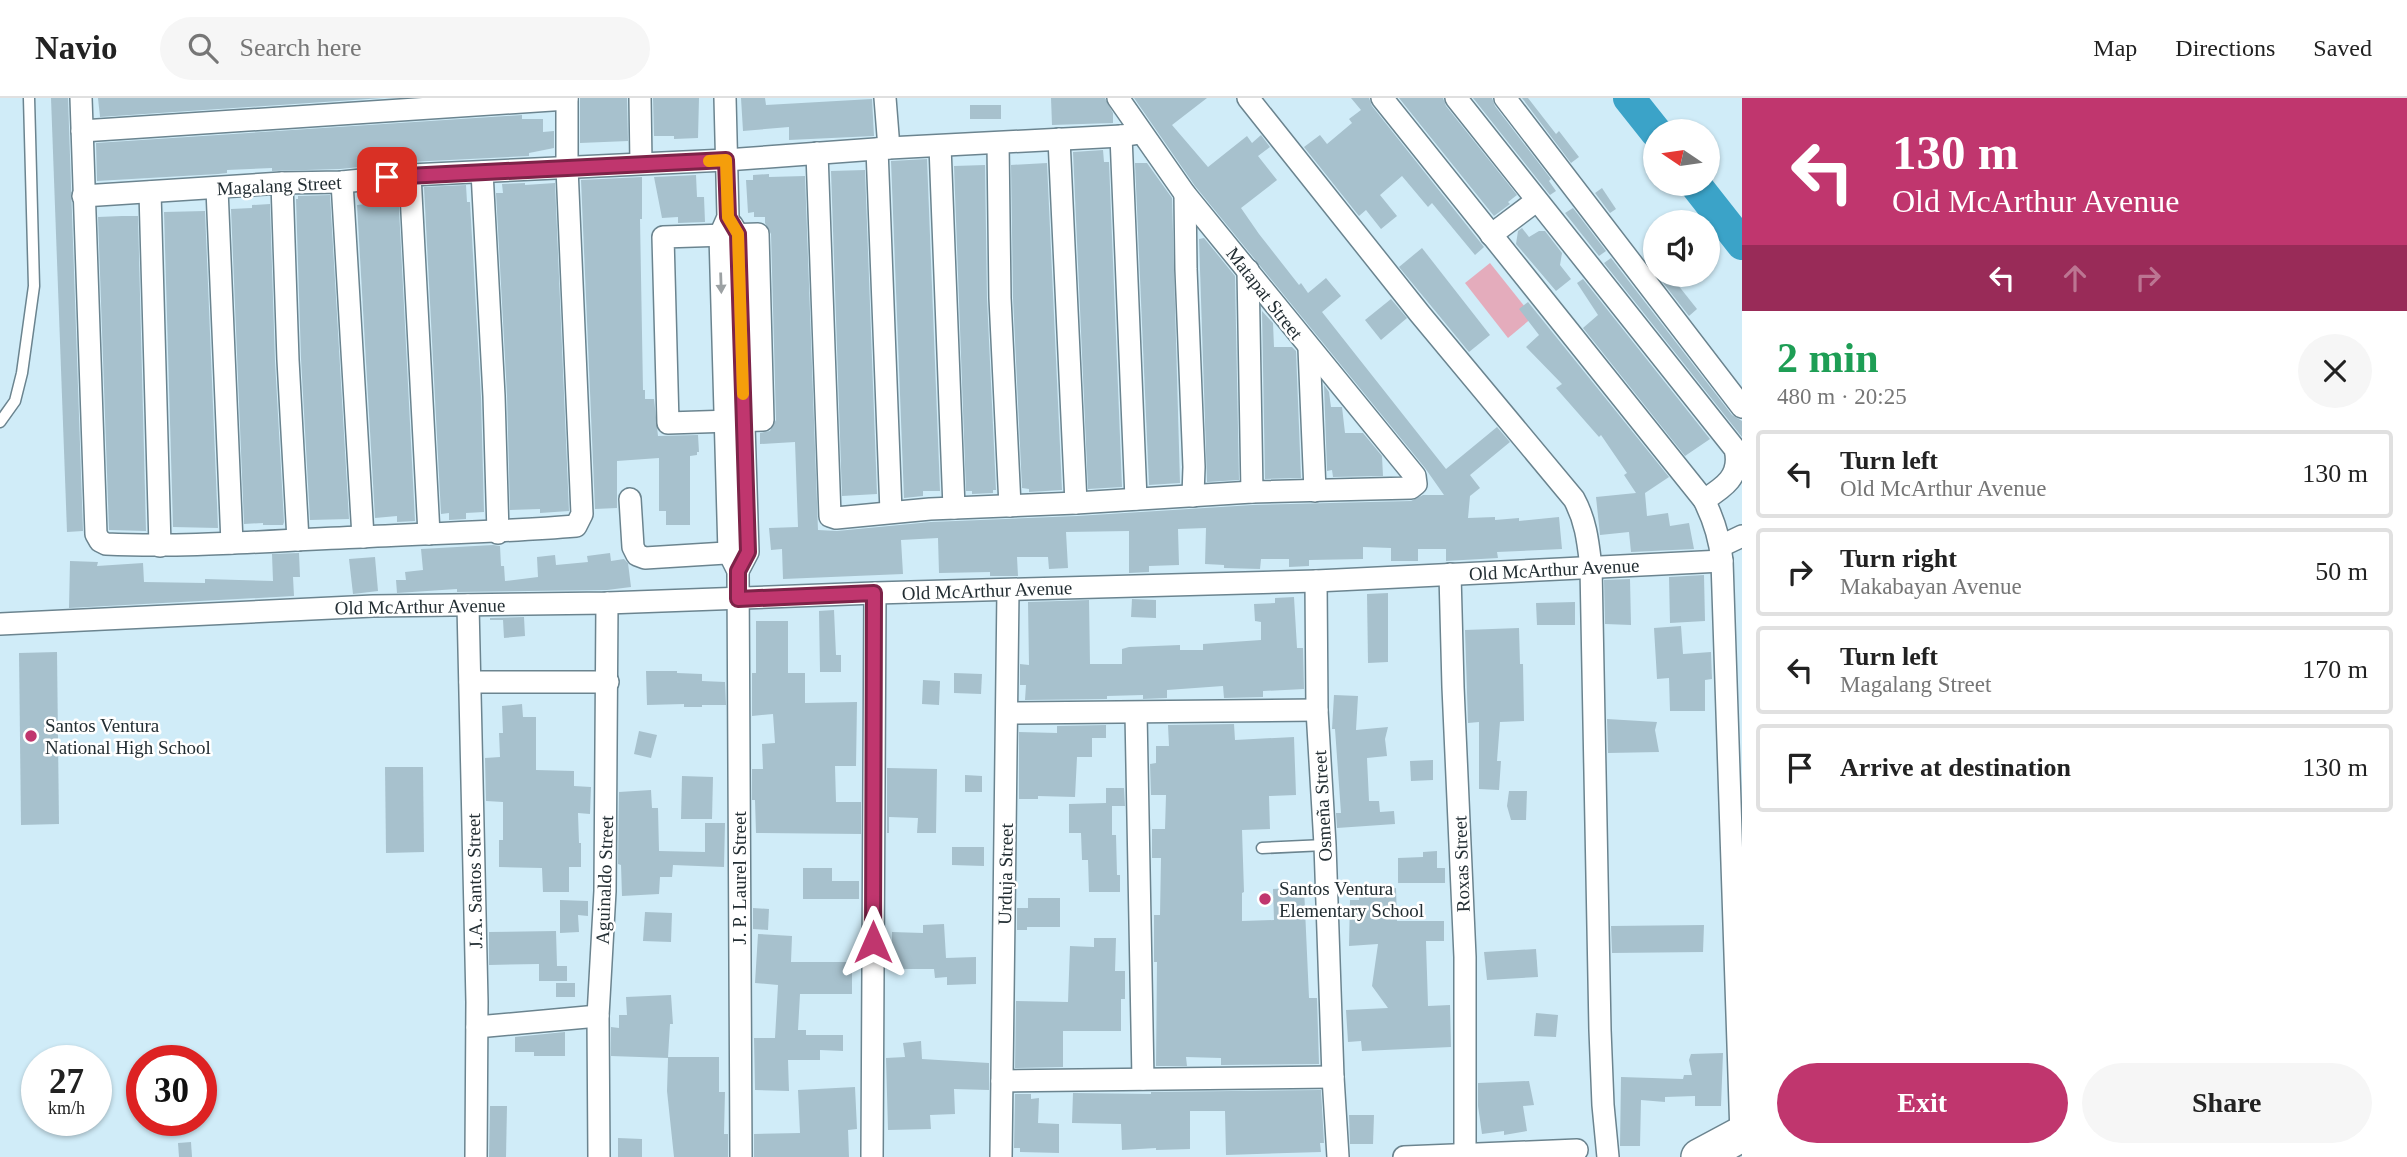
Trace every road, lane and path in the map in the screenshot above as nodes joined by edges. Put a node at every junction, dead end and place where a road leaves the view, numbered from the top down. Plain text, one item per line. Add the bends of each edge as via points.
1 (29, 98) edge
2 (81, 98) edge
3 (640, 98) edge
4 (725, 98) edge
5 (885, 98) edge
6 (1118, 98) edge
7 (1248, 98) edge
8 (1382, 98) edge
9 (1456, 98) edge
10 (1505, 98) edge
11 (567, 99) edge
12 (82, 131) junction
13 (1131, 134) junction
14 (1059, 139) junction
15 (998, 143) junction
16 (940, 146) junction
17 (883, 148) junction
18 (817, 153) junction
19 (726, 160) junction
20 (641, 163) junction
21 (567, 168) junction
22 (482, 172) junction
23 (410, 175) junction
24 (341, 182) junction
25 (282, 183) junction
26 (217, 189) junction
27 (150, 192) junction
28 (1185, 194) junction
29 (83, 196) junction
30 (1536, 201) junction
31 (728, 229) junction
32 (1491, 236) junction
33 (1248, 270) junction
34 (1309, 348) junction
35 (1742, 407) edge
36 (734, 421) junction
37 (0, 422) edge
38 (1315, 491) junction
39 (1252, 492) junction
40 (1193, 496) junction
41 (630, 499) dead end
42 (1136, 499) junction
43 (1704, 500) junction
44 (1076, 503) junction
45 (1010, 506) junction
46 (954, 508) junction
47 (891, 512) junction
48 (498, 533) junction
49 (429, 534) junction
50 (1742, 536) edge
51 (363, 537) junction
52 (298, 540) junction
53 (232, 543) junction
54 (160, 547) junction
55 (1722, 554) junction
56 (738, 559) junction
57 (1591, 567) junction
58 (1450, 573) junction
59 (1316, 581) junction
60 (1008, 590) junction
61 (874, 593) junction
62 (738, 599) junction
63 (607, 603) junction
64 (468, 605) junction
65 (0, 624) edge
66 (470, 682) junction
67 (608, 682) junction
68 (1317, 710) junction
69 (1007, 713) junction
70 (1136, 713) junction
71 (1325, 845) junction
72 (1262, 848) dead end
73 (598, 1016) junction
74 (477, 1027) junction
75 (1332, 1077) junction
76 (1143, 1079) junction
77 (1002, 1081) junction
78 (1741, 1134) edge
79 (1577, 1150) dead end
80 (1465, 1155) junction
81 (477, 1157) edge
82 (599, 1157) edge
83 (741, 1157) edge
84 (872, 1157) edge
85 (1001, 1157) edge
86 (1338, 1157) edge
87 (1404, 1157) edge
88 (1608, 1157) edge
89 (1699, 1157) edge

1 - 37 lane via 34,286 15,401
2 - 12 street
3 - 20 street
4 - 19 street, J. P. Laurel Street
5 - 17 street
6 - 13 street, Matapat Street
7 - 57 street via 1574,499 1587,530
8 - 32 street
9 - 30 street
10 - 35 street
11 - 12 street
11 - 21 street
12 - 29 street
13 - 14 street, Magalang Street
13 - 28 street, Matapat Street
13 - 42 street
14 - 15 street, Magalang Street
14 - 44 street
15 - 16 street, Magalang Street
15 - 45 street
16 - 17 street, Magalang Street
16 - 46 street
17 - 18 street, Magalang Street
17 - 47 street
18 - 19 street, Magalang Street
18 - 47 street via 830,516
19 - 20 street, Magalang Street
19 - 31 street, J. P. Laurel Street
20 - 21 street, Magalang Street
21 - 22 street, Magalang Street
21 - 48 street via 582,514 576,526
22 - 23 street, Magalang Street
22 - 48 street
23 - 24 street, Magalang Street
23 - 49 street
24 - 25 street, Magalang Street
24 - 51 street
25 - 26 street, Magalang Street
25 - 52 street
26 - 27 street, Magalang Street
26 - 53 street
27 - 29 street, Magalang Street
27 - 54 street
28 - 33 street, Matapat Street
28 - 40 street
29 - 54 street via 96,534 106,544
30 - 32 street
30 - 43 street via 1735,449 1740,459 1736,475
31 - 36 street, J. P. Laurel Street
31 - 36 street via 758,234 763,420
31 - 36 street via 663,237 668,423
32 - 43 street
33 - 34 street, Matapat Street
33 - 39 street
34 - 38 street
34 - 38 street, Matapat Street via 1415,476 1416,484 1411,488
36 - 56 street, J. P. Laurel Street
38 - 39 street
39 - 40 street
40 - 42 street
41 - 56 street via 632,547 637,555
42 - 44 street
43 - 55 street
44 - 45 street
45 - 46 street
46 - 47 street
48 - 49 street
49 - 51 street
50 - 55 street
51 - 52 street
52 - 53 street
53 - 54 street
55 - 57 street, Old McArthur Avenue
55 - 78 street
56 - 62 street, J. P. Laurel Street
57 - 58 street, Old McArthur Avenue
57 - 88 street via 1601,1043
58 - 59 street, Old McArthur Avenue
58 - 80 street, Roxas Street via 1465,957
59 - 60 street, Old McArthur Avenue
59 - 68 street, Osmeña Street
60 - 61 street, Old McArthur Avenue
60 - 69 street, Urduja Street
61 - 62 street, Old McArthur Avenue
61 - 84 street
62 - 63 street, Old McArthur Avenue
62 - 83 street, J. P. Laurel Street
63 - 64 street, Old McArthur Avenue
63 - 67 street, Aguinaldo Street
64 - 65 street, Old McArthur Avenue
64 - 66 street, J.A. Santos Street
66 - 67 street
66 - 74 street, J.A. Santos Street
67 - 73 street, Aguinaldo Street
68 - 70 street
68 - 71 street, Osmeña Street
69 - 70 street
69 - 77 street, Urduja Street
70 - 76 street
71 - 72 lane
71 - 75 street, Osmeña Street
73 - 74 street
73 - 82 street, Aguinaldo Street
74 - 81 street, J.A. Santos Street
75 - 76 street
75 - 86 street, Osmeña Street
76 - 77 street
77 - 85 street, Urduja Street
78 - 89 highway
79 - 80 street
80 - 87 street

